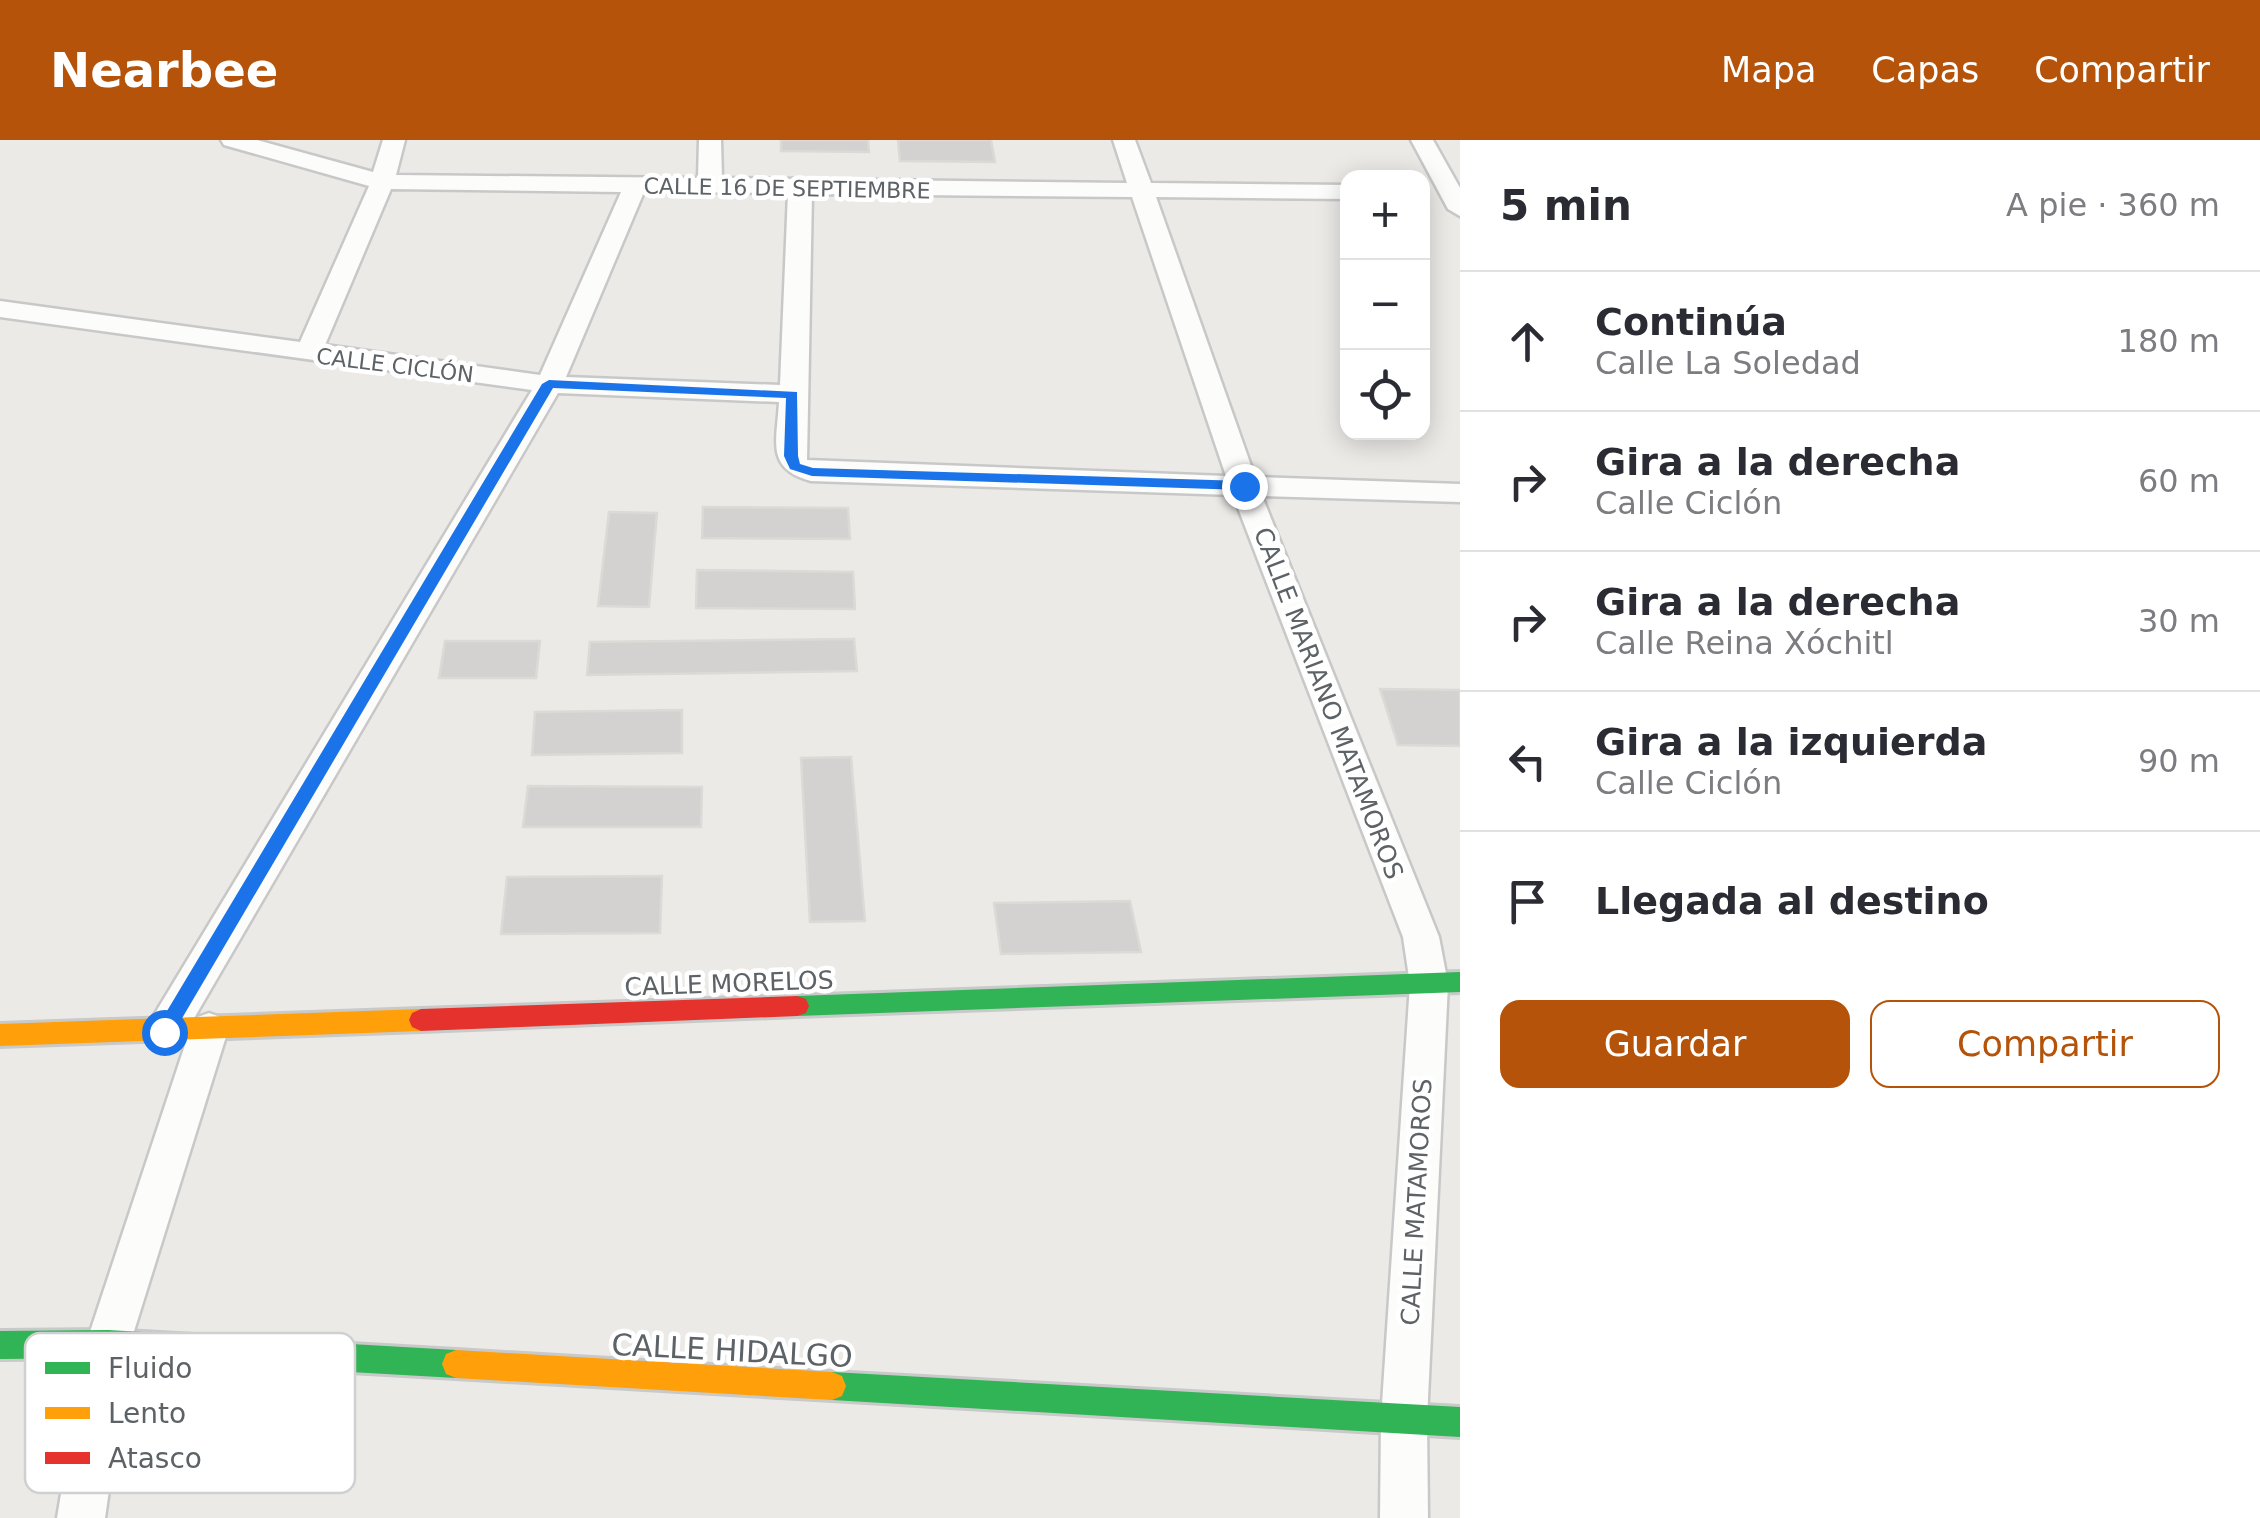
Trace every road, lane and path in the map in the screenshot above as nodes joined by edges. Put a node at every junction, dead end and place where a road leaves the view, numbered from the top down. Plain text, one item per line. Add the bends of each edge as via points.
1 (232, 140) edge
2 (394, 140) edge
3 (710, 140) edge
4 (1124, 140) edge
5 (1422, 140) edge
6 (382, 182) junction
7 (635, 186) junction
8 (710, 188) junction
9 (800, 189) junction
10 (1141, 190) junction
11 (1340, 192) edge
12 (1430, 193) edge
13 (1457, 198) edge
14 (0, 309) edge
15 (308, 354) junction
16 (549, 384) junction
17 (792, 394) junction
18 (1244, 486) junction
19 (1460, 493) edge
20 (1444, 983) edge
21 (209, 1030) junction
22 (164, 1032) junction
23 (0, 1035) edge
24 (114, 1333) edge
25 (0, 1345) edge
26 (25, 1348) edge
27 (355, 1370) edge
28 (1404, 1420) junction
29 (1460, 1422) edge
30 (1404, 1518) edge

1 - 6 street, CALLE 16 DE SEPTIEMBRE
2 - 6 street
3 - 8 street
4 - 10 street, CALLE MARIANO MATAMOROS
5 - 13 street
6 - 7 street, CALLE 16 DE SEPTIEMBRE
6 - 15 street
7 - 8 street, CALLE 16 DE SEPTIEMBRE
7 - 16 street
8 - 9 street, CALLE 16 DE SEPTIEMBRE
9 - 10 street, CALLE 16 DE SEPTIEMBRE
9 - 17 street
10 - 11 street, CALLE 16 DE SEPTIEMBRE
10 - 18 street, CALLE MARIANO MATAMOROS
12 - 13 street
14 - 15 street, CALLE CICLÓN
15 - 16 street, CALLE CICLÓN
16 - 17 street, CALLE CICLÓN
16 - 22 street
17 - 18 street via 791,456 795,466 812,472
18 - 19 street
18 - 20 street, CALLE MARIANO MATAMOROS
20 - 21 street, CALLE MORELOS
20 - 28 street, CALLE MATAMOROS
21 - 22 street, CALLE MORELOS
21 - 24 street
22 - 23 street, CALLE MORELOS
25 - 26 street, CALLE HIDALGO
27 - 28 street, CALLE HIDALGO
28 - 29 street, CALLE HIDALGO
28 - 30 street, CALLE MATAMOROS

